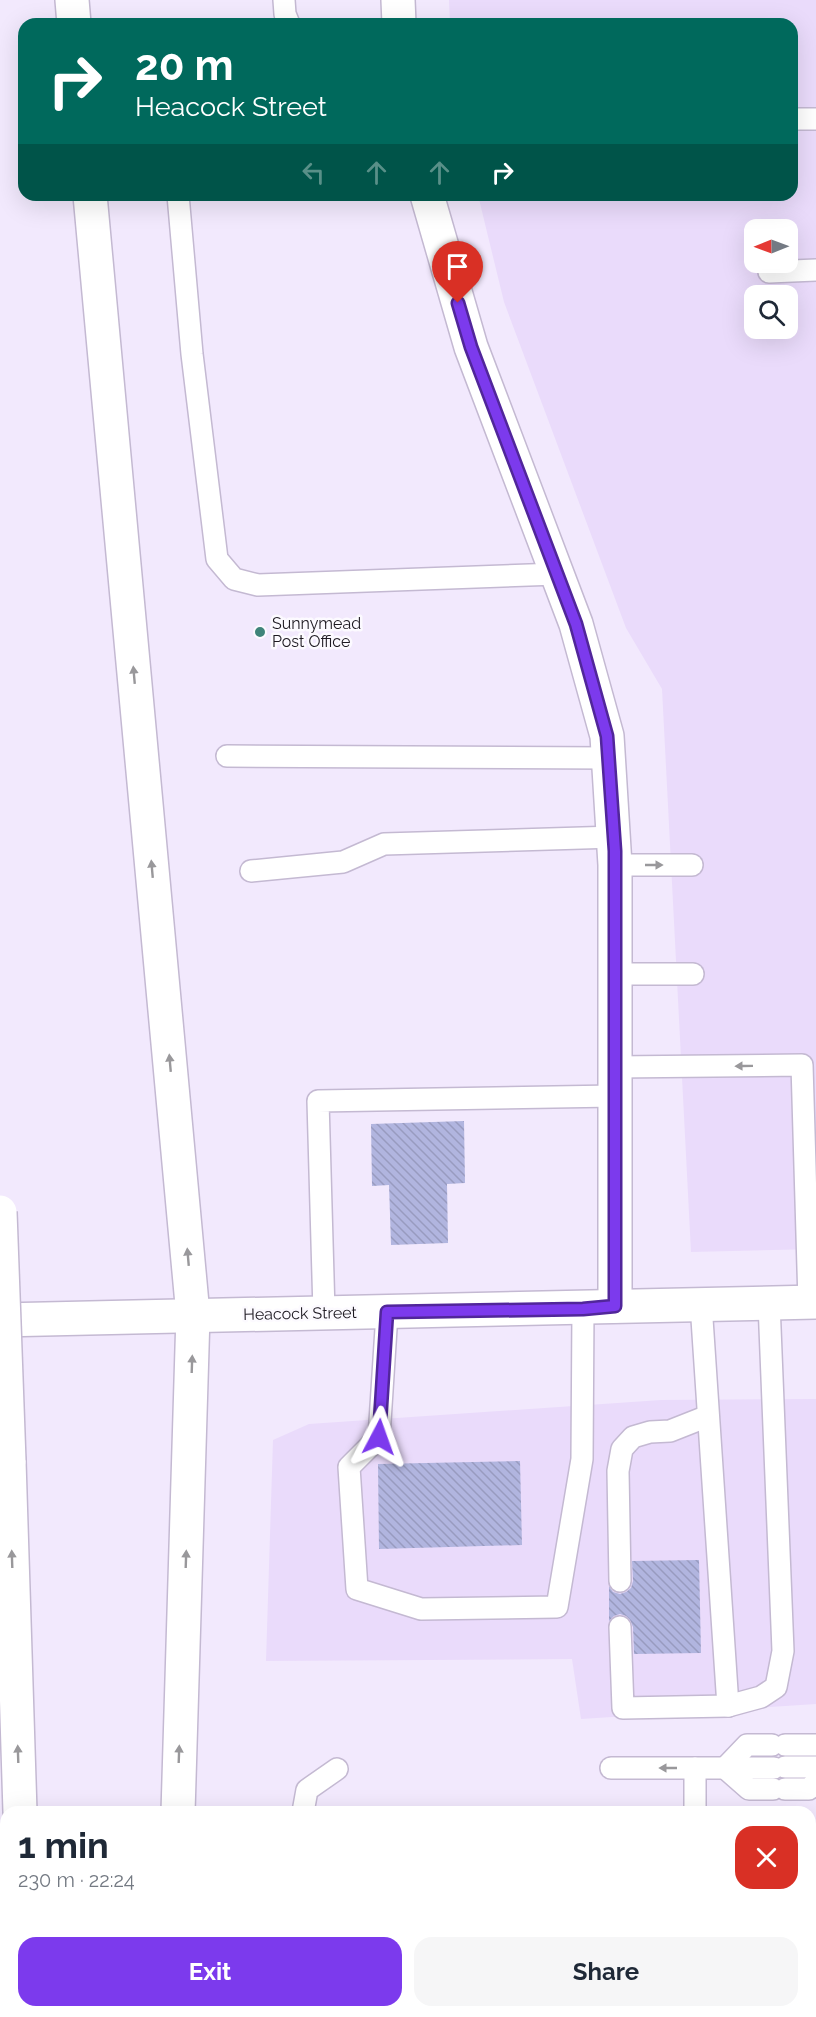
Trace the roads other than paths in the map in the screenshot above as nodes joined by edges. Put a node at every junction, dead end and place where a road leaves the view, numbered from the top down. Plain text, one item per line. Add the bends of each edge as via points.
1 (72, 0) edge
2 (284, 0) edge
3 (398, 0) edge
4 (74, 18) edge
5 (287, 18) edge
6 (399, 18) edge
7 (798, 119) edge
8 (816, 119) edge
9 (91, 201) edge
10 (179, 201) edge
11 (429, 201) edge
12 (816, 270) edge
13 (798, 271) edge
14 (557, 574) junction
15 (227, 756) dead end
16 (609, 758) junction
17 (615, 851) junction
18 (692, 865) dead end
19 (251, 871) dead end
20 (615, 974) junction
21 (693, 974) dead end
22 (615, 1082) junction
23 (0, 1212) edge
24 (813, 1302) edge
25 (769, 1303) junction
26 (700, 1304) junction
27 (599, 1307) junction
28 (324, 1312) junction
29 (387, 1312) junction
30 (193, 1315) junction
31 (0, 1320) edge
32 (708, 1416) junction
33 (620, 1581) dead end
34 (620, 1627) dead end
35 (728, 1706) junction
36 (816, 1745) edge
37 (816, 1767) edge
38 (337, 1768) dead end
39 (611, 1768) dead end
40 (695, 1768) junction
41 (725, 1768) junction
42 (816, 1782) edge
43 (20, 1806) edge
44 (178, 1806) edge
45 (304, 1806) edge
46 (695, 1806) edge

1 - 4 main road
2 - 5 lane
3 - 6 main road
7 - 8 lane
30 -> 9 main road
10 - 14 lane via 217,559 234,579 258,585
11 - 14 main road via 471,347
12 - 13 lane
14 - 16 main road via 576,624 607,736
15 - 16 lane
16 - 17 main road
17 -> 18 lane
17 - 19 lane via 384,844 344,862
17 - 20 main road
20 - 21 lane
20 - 22 main road
24 -> 22 lane via 802,1065
22 - 27 main road
22 - 28 lane via 318,1101
43 -> 23 main road, bridge
24 - 25 main road, Heacock Street
25 - 26 main road, Heacock Street
25 - 35 lane via 783,1651 776,1687 761,1697
26 - 27 main road, Heacock Street
26 - 32 lane
27 - 29 main road, Heacock Street
27 - 29 lane via 582,1459 557,1607 421,1609 357,1589 349,1467 379,1437
28 - 29 main road, Heacock Street
28 - 30 main road, Heacock Street
30 - 31 main road, Heacock Street
44 -> 30 main road
32 - 33 lane via 670,1431 633,1437 622,1449 618,1471
32 - 35 lane
34 - 35 lane via 623,1708
36 - 41 lane via 747,1745
37 - 41 lane
38 - 45 lane via 306,1790
40 -> 39 lane
40 - 41 lane
40 - 46 lane
41 - 42 lane via 749,1789 809,1788

